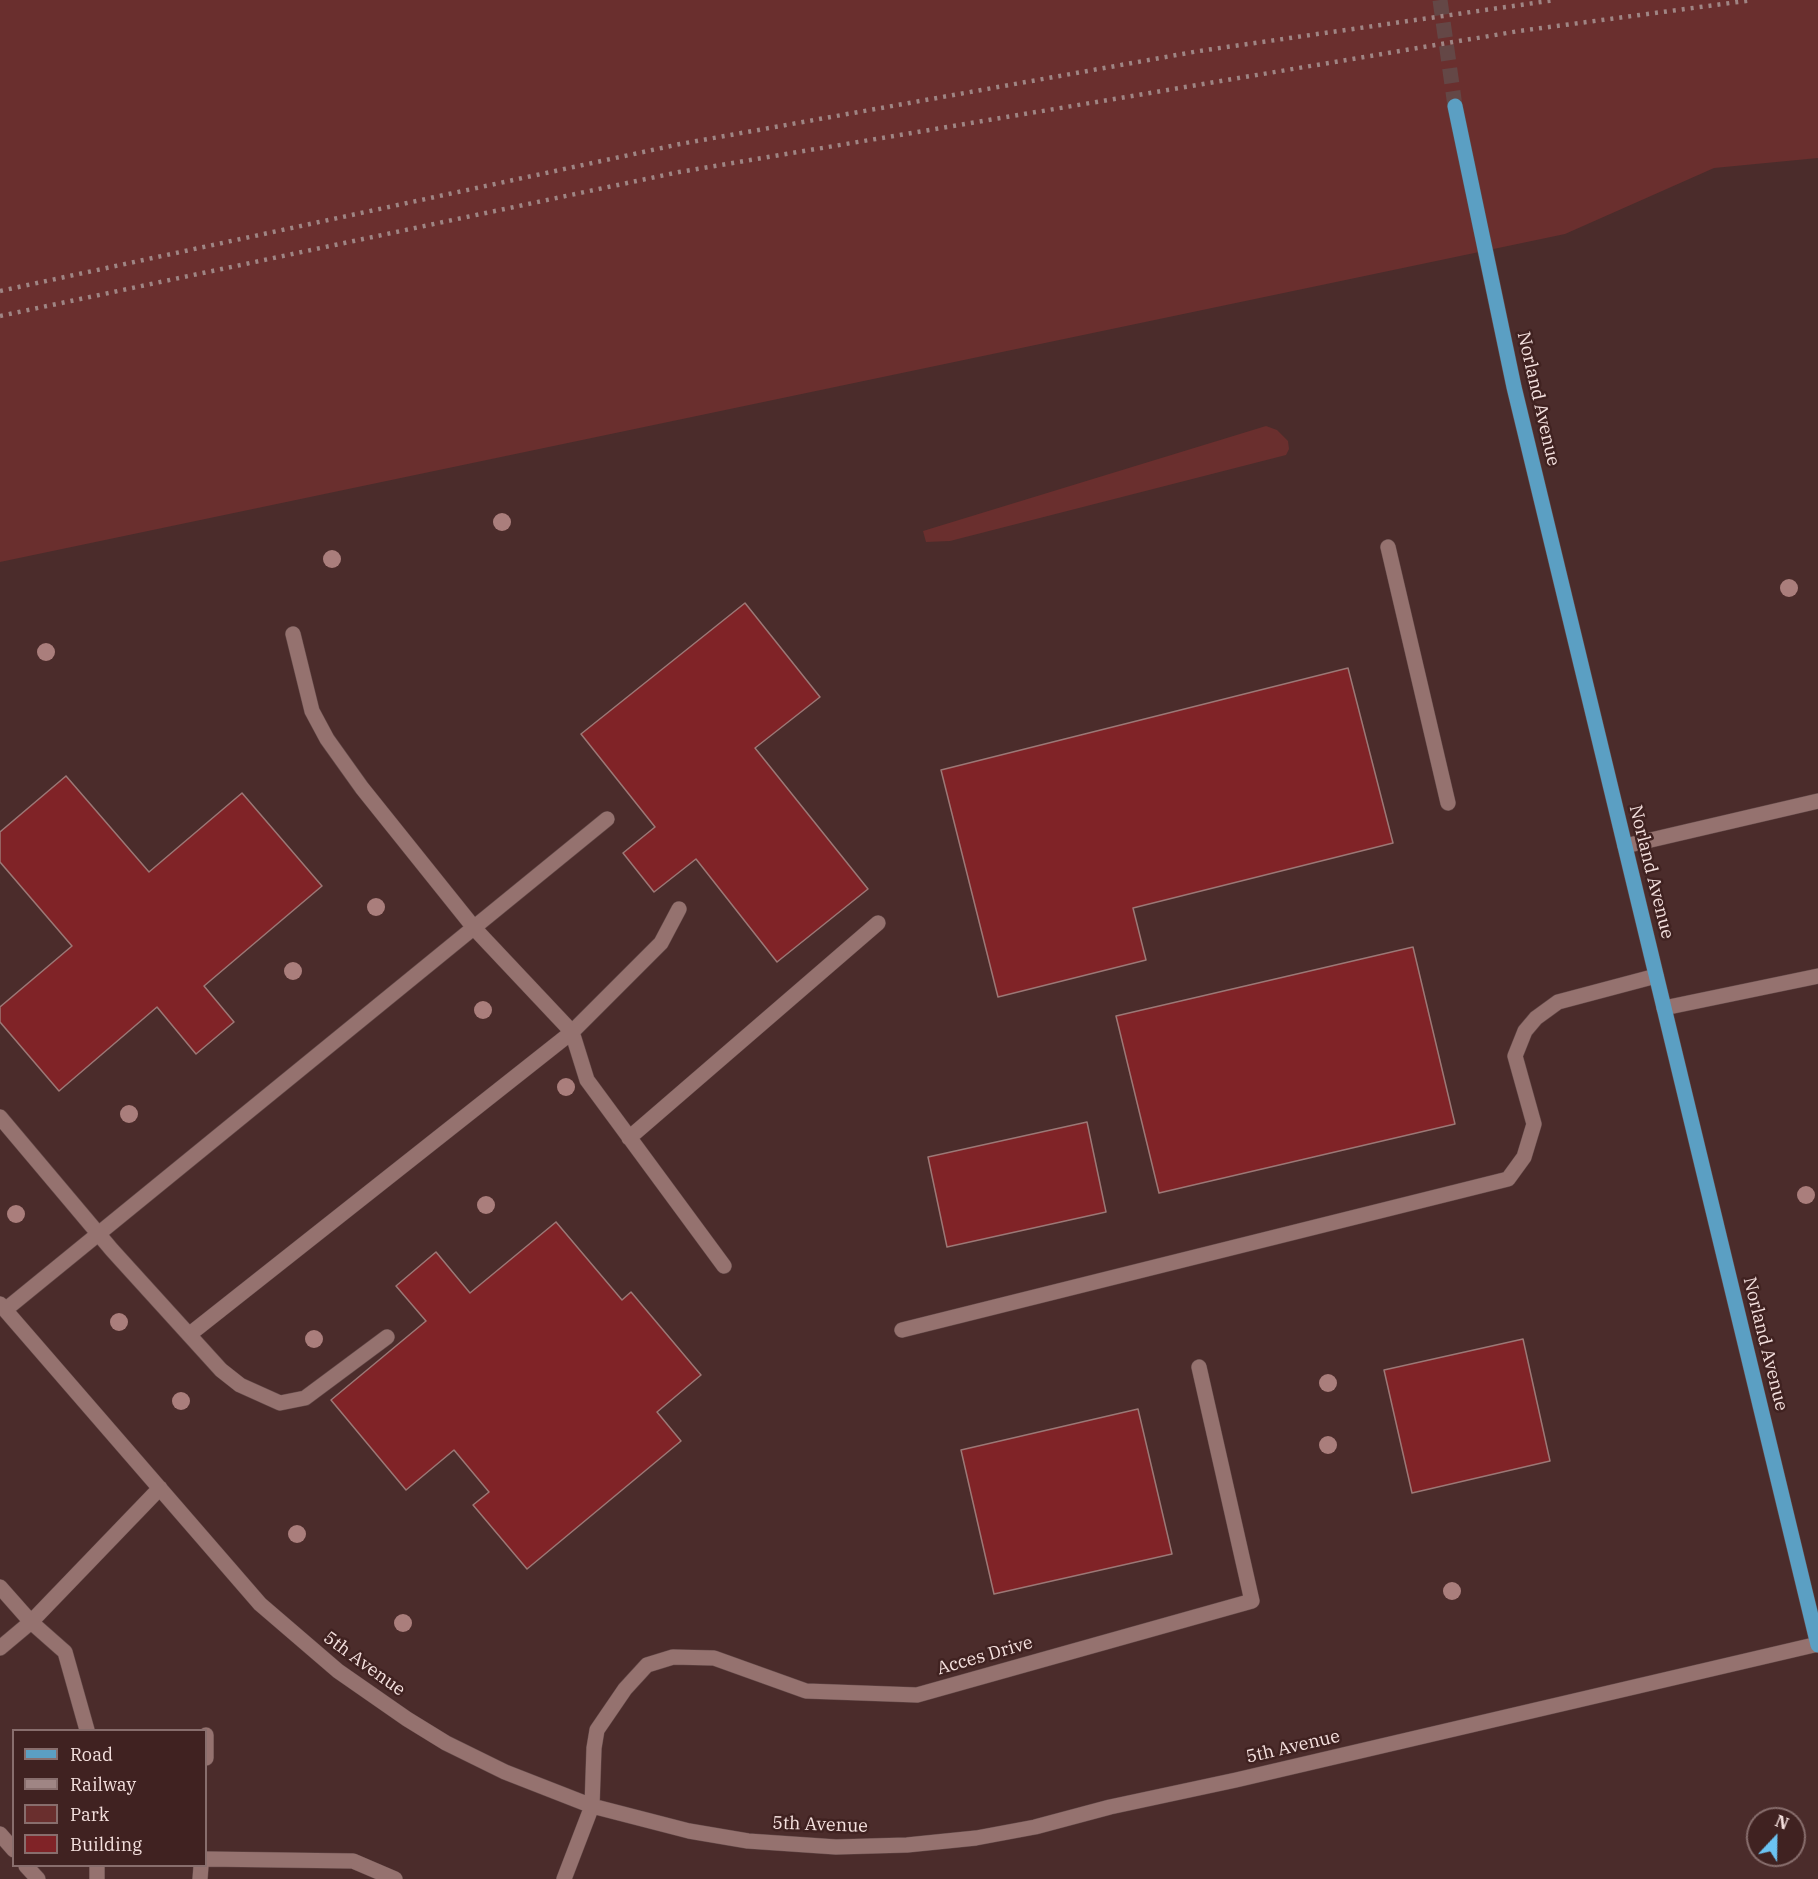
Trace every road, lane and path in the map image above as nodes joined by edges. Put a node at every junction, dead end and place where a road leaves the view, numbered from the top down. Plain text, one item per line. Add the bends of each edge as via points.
1 (1455, 106) tunnel mouth
2 (1388, 547) dead end
3 (293, 634) dead end
4 (1818, 801) edge
5 (1448, 803) dead end
6 (607, 819) dead end
7 (1625, 846) junction
8 (679, 909) dead end
9 (878, 923) dead end
10 (475, 929) junction
11 (1656, 976) junction
12 (1818, 976) edge
13 (1664, 1008) junction
14 (572, 1032) junction
15 (0, 1117) edge
16 (629, 1138) junction
17 (98, 1234) junction
18 (724, 1266) dead end
19 (3, 1307) edge
20 (902, 1330) dead end
21 (190, 1334) junction
22 (387, 1337) dead end
23 (1199, 1367) dead end
24 (160, 1488) junction
25 (0, 1587) edge
26 (31, 1622) junction
27 (1818, 1644) edge
28 (0, 1648) edge
29 (86, 1729) edge
30 (592, 1806) junction
31 (0, 1834) edge
32 (12, 1848) edge
33 (207, 1859) edge
34 (27, 1867) edge
35 (38, 1879) edge
36 (395, 1879) edge
37 (564, 1879) edge

1 - 7 main road, Norland Avenue via 1504,342
2 - 5 street
3 - 10 street via 312,711 327,739
4 - 7 street
6 - 10 street
7 - 11 main road, Norland Avenue
8 - 14 street via 661,943
9 - 16 street
10 - 14 street
10 - 17 street
11 - 13 main road, Norland Avenue
11 - 20 street via 1558,1002 1525,1031 1515,1056 1534,1124 1524,1157 1508,1179
12 - 13 street
13 - 27 main road, Norland Avenue
14 - 16 street via 587,1080
14 - 21 street
15 - 17 street
16 - 18 street
17 - 19 street
17 - 21 street
19 - 24 street, 5th Avenue
21 - 22 street via 233,1380 280,1403 305,1398
23 - 30 street, Acces Drive via 1252,1601 917,1695 806,1691 714,1658 662,1660 640,1672 602,1720 594,1748
24 - 26 street
24 - 30 street, 5th Avenue via 260,1604 372,1697 470,1755 536,1786
25 - 26 street
26 - 28 street
26 - 29 street via 65,1652
27 - 30 street, 5th Avenue via 976,1838 858,1847 780,1844 689,1831
30 - 37 street
31 - 32 street
33 - 36 street via 353,1861
34 - 35 street

